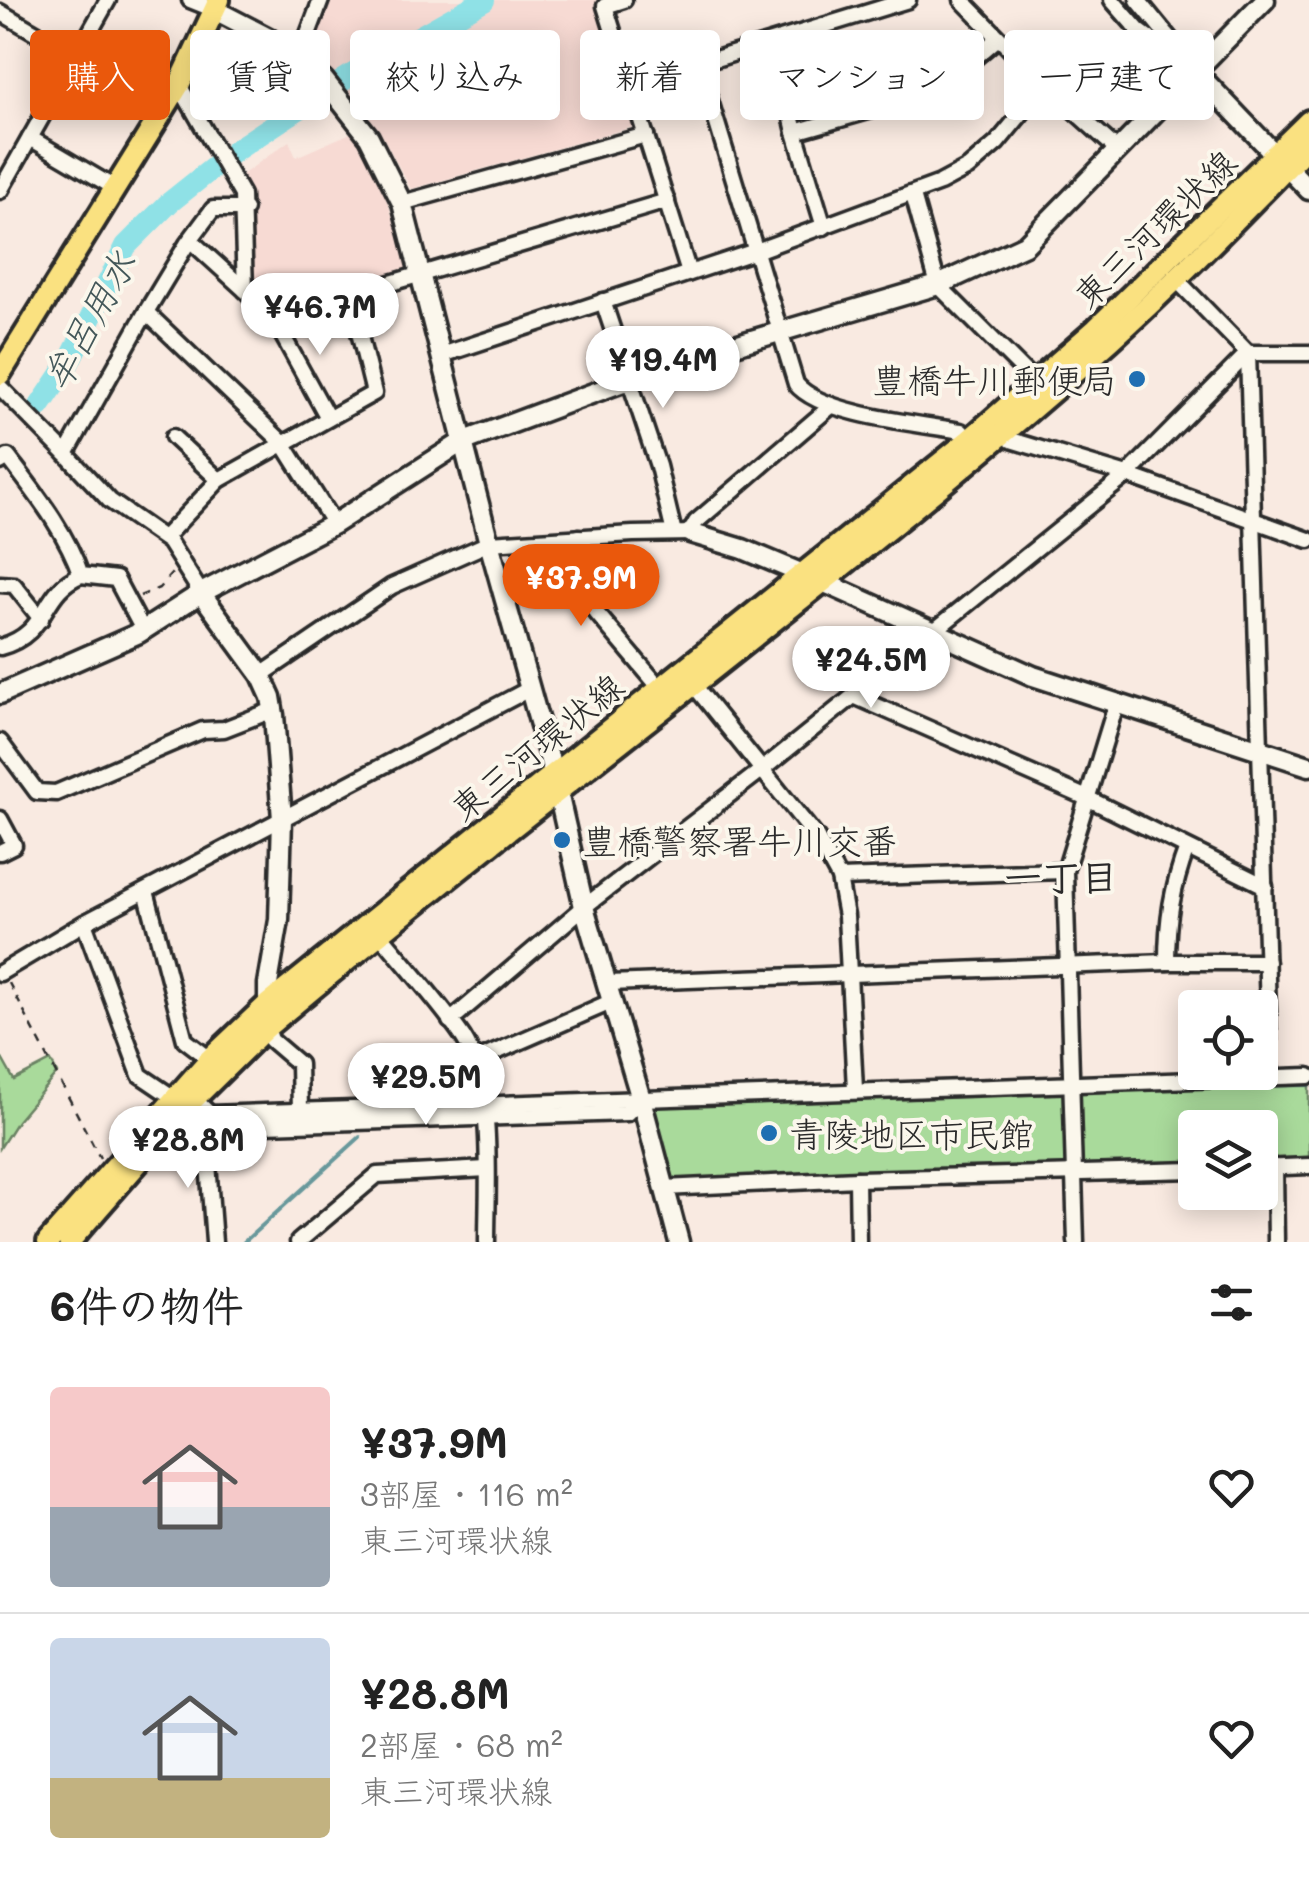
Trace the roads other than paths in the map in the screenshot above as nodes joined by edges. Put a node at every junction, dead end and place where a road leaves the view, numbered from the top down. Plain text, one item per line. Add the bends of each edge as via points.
1 (108, 0) edge
2 (190, 0) edge
3 (321, 0) edge
4 (624, 0) edge
5 (908, 0) edge
6 (962, 0) edge
7 (1112, 0) edge
8 (1138, 0) edge
9 (1265, 0) edge
10 (217, 5) edge
11 (0, 12) edge
12 (31, 30) edge
13 (91, 30) edge
14 (255, 30) edge
15 (310, 30) edge
16 (612, 30) edge
17 (812, 30) edge
18 (1138, 30) edge
19 (1166, 30) edge
20 (998, 38) junction
21 (1004, 44) edge
22 (1214, 55) edge
23 (179, 85) junction
24 (330, 87) edge
25 (1214, 91) edge
26 (40, 120) edge
27 (641, 120) edge
28 (716, 120) edge
29 (792, 120) edge
30 (1016, 120) edge
31 (1084, 120) edge
32 (1150, 120) edge
33 (1309, 122) edge
34 (795, 132) junction
35 (646, 135) junction
36 (30, 138) junction
37 (1309, 145) edge
38 (1119, 151) junction
39 (1282, 162) junction
40 (114, 188) junction
41 (1309, 190) edge
42 (0, 192) edge
43 (913, 194) junction
44 (667, 201) junction
45 (402, 203) junction
46 (245, 209) junction
47 (824, 227) junction
48 (190, 240) junction
49 (756, 251) junction
50 (689, 273) junction
51 (421, 275) junction
52 (1175, 278) junction
53 (938, 285) junction
54 (245, 290) junction
55 (350, 296) junction
56 (603, 301) junction
57 (146, 312) junction
58 (273, 318) junction
59 (782, 330) junction
60 (1248, 353) junction
61 (1309, 353) edge
62 (442, 355) junction
63 (0, 374) edge
64 (630, 378) junction
65 (1035, 382) junction
66 (0, 387) edge
67 (830, 407) junction
68 (328, 418) junction
69 (1002, 432) junction
70 (173, 436) dead end
71 (968, 440) junction
72 (462, 442) junction
73 (283, 443) junction
74 (66, 454) junction
75 (0, 462) edge
76 (1126, 475) junction
77 (219, 480) junction
78 (1254, 520) junction
79 (334, 524) junction
80 (682, 533) junction
81 (580, 537) junction
82 (164, 538) junction
83 (1309, 540) edge
84 (489, 544) junction
85 (81, 575) junction
86 (813, 578) junction
87 (0, 584) edge
88 (200, 593) junction
89 (41, 619) junction
90 (143, 630) junction
91 (930, 632) junction
92 (0, 647) edge
93 (261, 675) junction
94 (693, 684) junction
95 (531, 688) junction
96 (660, 688) junction
97 (0, 694) edge
98 (854, 696) junction
99 (1116, 706) junction
100 (273, 710) junction
101 (0, 742) edge
102 (1260, 752) junction
103 (1309, 766) edge
104 (763, 769) junction
105 (556, 783) junction
106 (1088, 798) junction
107 (0, 818) edge
108 (282, 819) junction
109 (1187, 848) junction
110 (0, 852) edge
111 (1065, 872) junction
112 (839, 878) junction
113 (1265, 886) junction
114 (146, 891) junction
115 (584, 907) junction
116 (84, 924) junction
117 (375, 928) junction
118 (1167, 962) junction
119 (1266, 962) junction
120 (1070, 967) junction
121 (1, 972) edge
122 (850, 974) junction
123 (1267, 990) edge
124 (611, 992) junction
125 (268, 1004) junction
126 (450, 1021) junction
127 (267, 1027) junction
128 (210, 1059) junction
129 (474, 1061) junction
130 (1309, 1076) edge
131 (1278, 1077) edge
132 (1178, 1080) edge
133 (1073, 1083) junction
134 (855, 1090) junction
135 (641, 1099) junction
136 (300, 1110) junction
137 (484, 1112) junction
138 (196, 1114) junction
139 (1309, 1166) edge
140 (1278, 1168) edge
141 (486, 1169) junction
142 (1178, 1171) edge
143 (1074, 1174) junction
144 (857, 1179) junction
145 (664, 1188) junction
146 (1273, 1210) edge
147 (48, 1242) edge
148 (68, 1242) edge
149 (214, 1242) edge
150 (298, 1242) edge
151 (487, 1242) edge
152 (679, 1242) edge
153 (858, 1242) edge
154 (1076, 1242) edge
155 (1276, 1242) edge

1 - 13 street
2 - 10 street
3 - 15 street
4 - 16 street via 604,6
5 - 17 street
6 - 20 street
7 - 18 street
8 - 19 street
9 - 22 street
10 - 14 street
10 - 23 main road
11 - 12 street
20 - 21 street
20 - 34 street via 911,99
23 - 40 main road
23 - 46 street
24 - 45 street via 369,138
25 - 39 street
26 - 36 street
27 - 35 street
28 - 49 street
29 - 34 street
30 - 43 street via 968,168
31 - 38 street
32 - 38 street
33 - 39 main road, 東三河環状線
34 - 47 street
35 - 44 street
35 - 45 street
36 - 40 street
36 - 42 street
37 - 39 main road, 東三河環状線
38 - 53 street via 1026,245
39 - 41 street
39 - 52 main road, 東三河環状線
39 - 65 main road, 東三河環状線
40 - 63 main road
43 - 47 street
43 - 53 street
44 - 50 street
44 - 51 street
45 - 51 street
46 - 48 street via 212,210
46 - 54 street
47 - 49 street
48 - 54 street
48 - 57 street
49 - 50 street
49 - 59 street
50 - 56 street
51 - 55 street
51 - 62 street
52 - 60 street
52 - 69 main road, 東三河環状線
53 - 59 street
53 - 65 street
54 - 58 street
55 - 58 street
55 - 68 street via 374,393
56 - 62 street
56 - 64 street
57 - 73 street
57 - 74 street
58 - 68 street
59 - 64 street
59 - 67 street via 796,384
60 - 61 street
60 - 76 street
60 - 78 street
62 - 72 street
64 - 72 street
64 - 80 street
65 - 71 main road, 東三河環状線
66 - 74 street
67 - 71 street via 961,432
67 - 80 street
68 - 73 street
69 - 76 street
69 - 86 main road, 東三河環状線
70 - 77 street
71 - 86 main road, 東三河環状線
72 - 79 street
72 - 84 street
73 - 77 street
73 - 79 street
74 - 82 street via 110,501
75 - 85 street via 8,458 44,506
76 - 78 street
76 - 91 street
77 - 82 street
78 - 83 street
78 - 102 street
79 - 88 street
80 - 81 street
80 - 86 street
81 - 84 street
81 - 96 street via 584,597
82 - 88 street
84 - 93 street via 392,586
84 - 95 street
85 - 89 street via 60,586
85 - 90 street via 116,579
86 - 91 street
86 - 94 main road, 東三河環状線
86 - 96 main road, 東三河環状線
87 - 89 street via 14,584
88 - 90 street
88 - 93 street
89 - 92 street via 30,633
90 - 97 street
91 - 98 street
91 - 99 street
93 - 100 street
94 - 104 street
94 - 105 main road, 東三河環状線
95 - 105 street
95 - 108 street
96 - 105 main road, 東三河環状線
98 - 104 street
98 - 106 street
99 - 102 street
99 - 106 street
100 - 101 street via 204,730 56,793 38,792
100 - 108 street
102 - 103 street
102 - 113 street
104 - 112 street
104 - 115 street
105 - 115 street
105 - 117 main road, 東三河環状線
106 - 109 street
106 - 111 street
107 - 110 street via 14,845
108 - 114 street
108 - 125 street
109 - 113 street
109 - 118 street via 1171,891
111 - 112 street
111 - 120 street
112 - 122 street
113 - 119 street
114 - 116 street
114 - 128 street via 186,1040
115 - 124 street
115 - 126 street
116 - 121 street
116 - 138 street via 140,1075
117 - 125 main road, 東三河環状線
117 - 126 street
117 - 127 main road, 東三河環状線
118 - 119 street
118 - 120 street
119 - 123 street
120 - 122 street
120 - 133 street
122 - 124 street
122 - 134 street
124 - 129 street
124 - 135 street
125 - 127 street
125 - 128 main road, 東三河環状線
126 - 129 street
127 - 136 street via 271,1040 298,1064
127 - 138 main road, 東三河環状線
128 - 138 main road, 東三河環状線
129 - 137 street
130 - 131 street
132 - 133 street
133 - 134 street
133 - 143 street
134 - 135 street
135 - 137 street
135 - 145 street
136 - 137 street
136 - 138 street
137 - 138 street
137 - 141 street
138 - 147 main road, 東三河環状線 via 109,1171
138 - 148 main road, 東三河環状線
138 - 149 street
139 - 140 street
141 - 150 street via 377,1175
141 - 151 street
142 - 143 street
143 - 144 street
143 - 154 street
144 - 145 street
144 - 153 street
145 - 152 street
146 - 155 street

